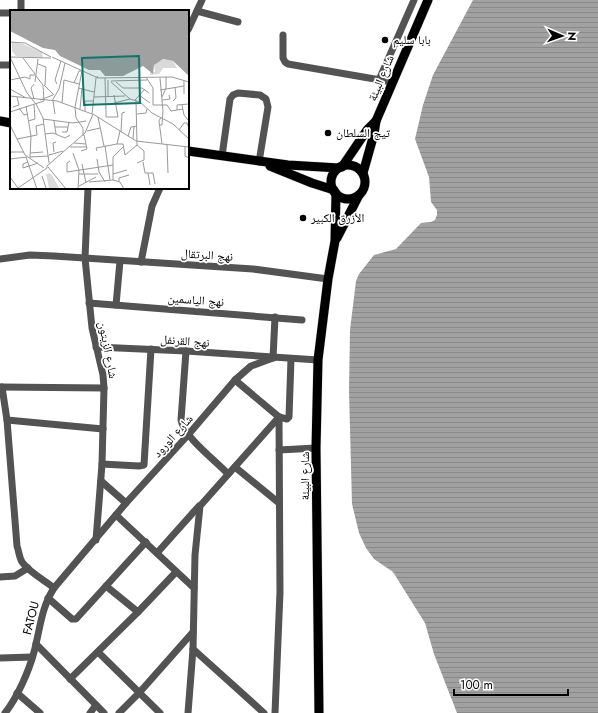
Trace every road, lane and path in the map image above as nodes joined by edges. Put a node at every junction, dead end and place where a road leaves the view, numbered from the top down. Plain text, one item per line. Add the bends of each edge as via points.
1 (21, 0) edge
2 (202, 0) edge
3 (414, 0) edge
4 (428, 0) edge
5 (20, 10) edge
6 (197, 11) junction
7 (238, 22) dead end
8 (189, 28) edge
9 (284, 35) dead end
10 (0, 65) edge
11 (10, 66) edge
12 (379, 80) junction
13 (392, 82) junction
14 (0, 121) edge
15 (376, 121) junction
16 (10, 123) edge
17 (189, 151) edge
18 (222, 156) junction
19 (259, 162) junction
20 (340, 167) junction
21 (363, 173) junction
22 (88, 189) edge
23 (160, 189) edge
24 (335, 192) junction
25 (359, 195) junction
26 (335, 241) junction
27 (85, 258) junction
28 (0, 259) edge
29 (120, 261) junction
30 (141, 262) junction
31 (328, 279) junction
32 (89, 304) junction
33 (116, 305) junction
34 (275, 317) junction
35 (302, 320) dead end
36 (96, 347) junction
37 (151, 349) junction
38 (186, 351) junction
39 (273, 358) junction
40 (291, 359) junction
41 (318, 360) junction
42 (236, 380) junction
43 (1, 387) edge
44 (104, 388) junction
45 (279, 418) junction
46 (7, 420) junction
47 (103, 429) junction
48 (188, 435) junction
49 (316, 448) junction
50 (279, 450) junction
51 (102, 464) junction
52 (235, 467) junction
53 (228, 474) junction
54 (101, 481) junction
55 (279, 503) junction
56 (126, 504) junction
57 (200, 506) junction
58 (116, 515) junction
59 (96, 540) junction
60 (146, 542) junction
61 (157, 553) junction
62 (28, 568) junction
63 (176, 572) junction
64 (0, 577) edge
65 (106, 586) junction
66 (54, 588) junction
67 (194, 588) junction
68 (48, 598) junction
69 (138, 612) junction
70 (193, 632) junction
71 (36, 644) junction
72 (193, 650) junction
73 (98, 652) junction
74 (32, 657) junction
75 (0, 658) edge
76 (70, 679) junction
77 (18, 693) junction
78 (139, 693) junction
79 (96, 705) junction
80 (5, 713) edge
81 (40, 713) edge
82 (90, 713) edge
83 (104, 713) edge
84 (119, 713) edge
85 (160, 713) edge
86 (188, 713) edge
87 (264, 713) edge
88 (275, 713) edge
89 (319, 713) edge

1 - 5 street
2 - 6 street
3 - 12 street
4 - 13 main road, شارع البيئة
6 - 7 street
6 - 8 street
9 - 12 street via 283,58 288,64
10 - 11 street
12 - 13 street
13 - 15 main road, شارع البيئة
14 - 16 main road
15 - 20 main road, شارع البيئة
15 - 21 main road, شارع البيئة
17 - 18 main road
18 - 19 main road
18 - 19 street via 230,98 238,93 260,95 266,99 268,107
19 - 20 main road
19 - 24 main road
20 - 21 main road via 356,167
20 - 24 main road via 332,180
21 - 25 main road via 365,185
22 - 27 street, شارع الزيتون
23 - 30 street via 152,206
24 - 25 main road via 344,198 355,198
24 - 26 main road, شارع البيئة
25 - 26 main road, شارع البيئة
26 - 31 main road, شارع البيئة
27 - 28 street, نهج البرتقال via 30,255
27 - 29 street, نهج البرتقال
27 - 32 street, شارع الزيتون
29 - 30 street, نهج البرتقال
29 - 33 street
30 - 31 street, نهج البرتقال via 253,269
31 - 41 main road, شارع البيئة
32 - 33 street, نهج الياسمين
32 - 36 street, شارع الزيتون
33 - 34 street, نهج الياسمين
34 - 35 street, نهج الياسمين
34 - 39 street
36 - 37 street, نهج القرنفل
36 - 44 street, شارع الزيتون
37 - 38 street, نهج القرنفل
37 - 51 street via 144,465
38 - 39 street, نهج القرنفل
38 - 48 street via 181,420 182,427
39 - 40 street, نهج القرنفل
39 - 42 street, شارع الورود via 251,366
40 - 41 street, نهج القرنفل
40 - 45 street via 289,417
41 - 49 main road, شارع البيئة
42 - 45 street
42 - 48 street, شارع الورود
43 - 44 street
43 - 46 street
44 - 47 street, شارع الزيتون
45 - 50 street
45 - 52 street
46 - 47 street
46 - 62 street via 18,546 20,557
47 - 51 street, شارع الزيتون
48 - 53 street
48 - 56 street, شارع الورود
49 - 50 street
49 - 89 main road, شارع البيئة
50 - 55 street
51 - 54 street, شارع الزيتون
52 - 53 street
52 - 55 street
53 - 57 street
54 - 56 street
54 - 59 street, شارع الزيتون
55 - 88 street via 280,592
56 - 58 street, شارع الورود
57 - 61 street
57 - 67 street
58 - 59 street, شارع الورود
58 - 60 street
59 - 66 street, FATOU
60 - 61 street
60 - 65 street
61 - 63 street
62 - 64 street via 14,576
62 - 66 street
63 - 67 street
63 - 69 street
65 - 68 street via 75,619
65 - 69 street
66 - 68 street, FATOU
67 - 70 street
68 - 71 street, FATOU
69 - 73 street
70 - 72 street
70 - 78 street
71 - 74 street, FATOU
71 - 76 street
72 - 86 street
72 - 87 street
73 - 76 street
73 - 78 street
74 - 75 street
74 - 77 street, FATOU
76 - 79 street
77 - 80 street, FATOU
77 - 81 street
78 - 84 street
78 - 85 street
79 - 82 street
79 - 83 street

